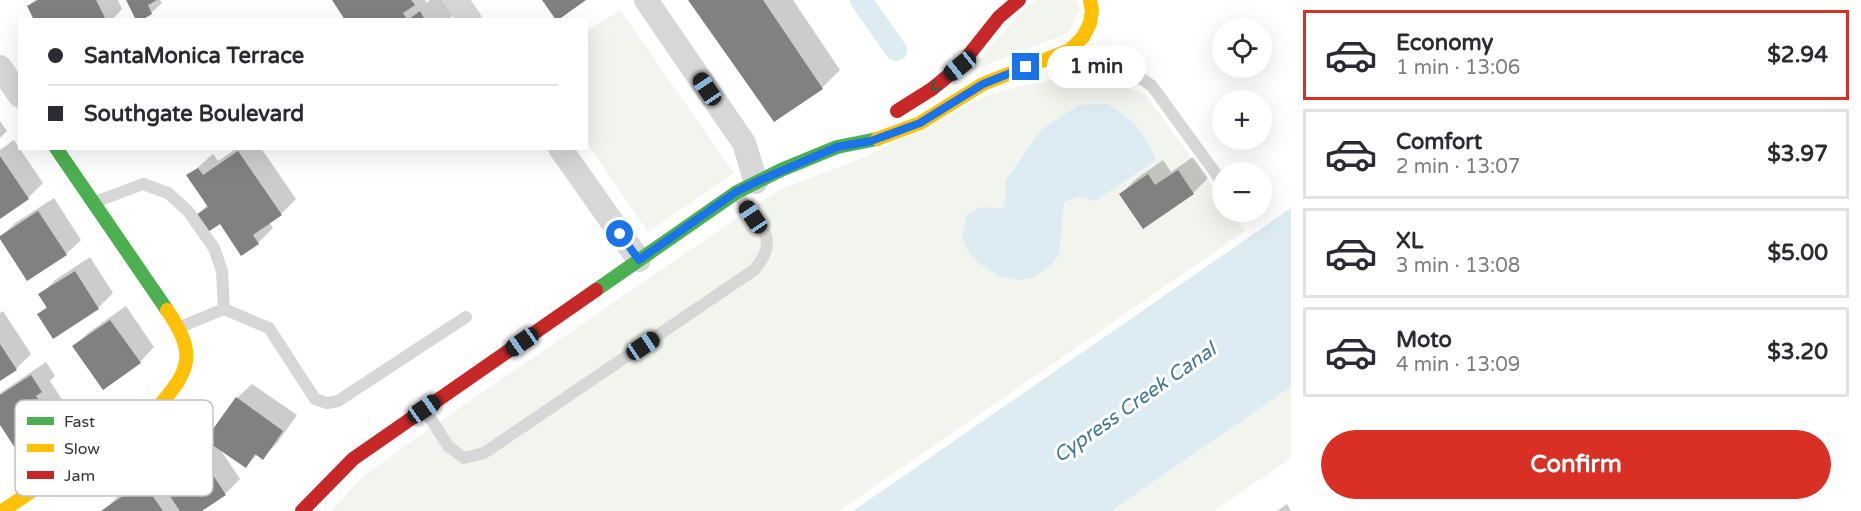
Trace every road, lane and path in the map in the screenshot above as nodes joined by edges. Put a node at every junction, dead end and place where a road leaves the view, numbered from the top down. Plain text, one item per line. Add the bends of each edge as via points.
1 (456, 0) edge
2 (646, 0) edge
3 (1019, 0) edge
4 (1093, 4) edge
5 (469, 18) edge
6 (1070, 50) junction
7 (0, 67) edge
8 (18, 93) edge
9 (886, 117) dead end
10 (868, 127) dead end
11 (837, 147) junction
12 (57, 150) edge
13 (561, 150) edge
14 (1212, 169) edge
15 (746, 187) junction
16 (93, 203) junction
17 (639, 260) junction
18 (224, 309) junction
19 (466, 317) dead end
20 (179, 328) junction
21 (164, 400) edge
22 (424, 409) junction
23 (24, 496) edge
24 (2, 511) edge
25 (302, 511) edge

1 - 5 street
2 - 15 street via 744,143
3 -> 9 street via 999,17 960,66 932,89
4 - 6 street via 1083,37
6 - 11 street via 983,84 920,123 871,141
6 - 14 lane via 1095,63 1138,76 1152,86
7 - 8 street
10 - 11 street
11 - 15 street
12 - 16 street
13 - 17 street
15 - 17 street
15 - 22 lane via 768,245 765,258 754,270 484,453 464,458 448,446
16 - 18 lane via 143,184 168,193 188,211 214,248 222,271
16 - 20 street
17 - 22 street
18 - 19 lane via 268,328 315,399 327,403 338,401
18 - 20 lane
20 - 21 street via 186,346 185,368
22 - 25 street via 353,459
23 - 24 street

